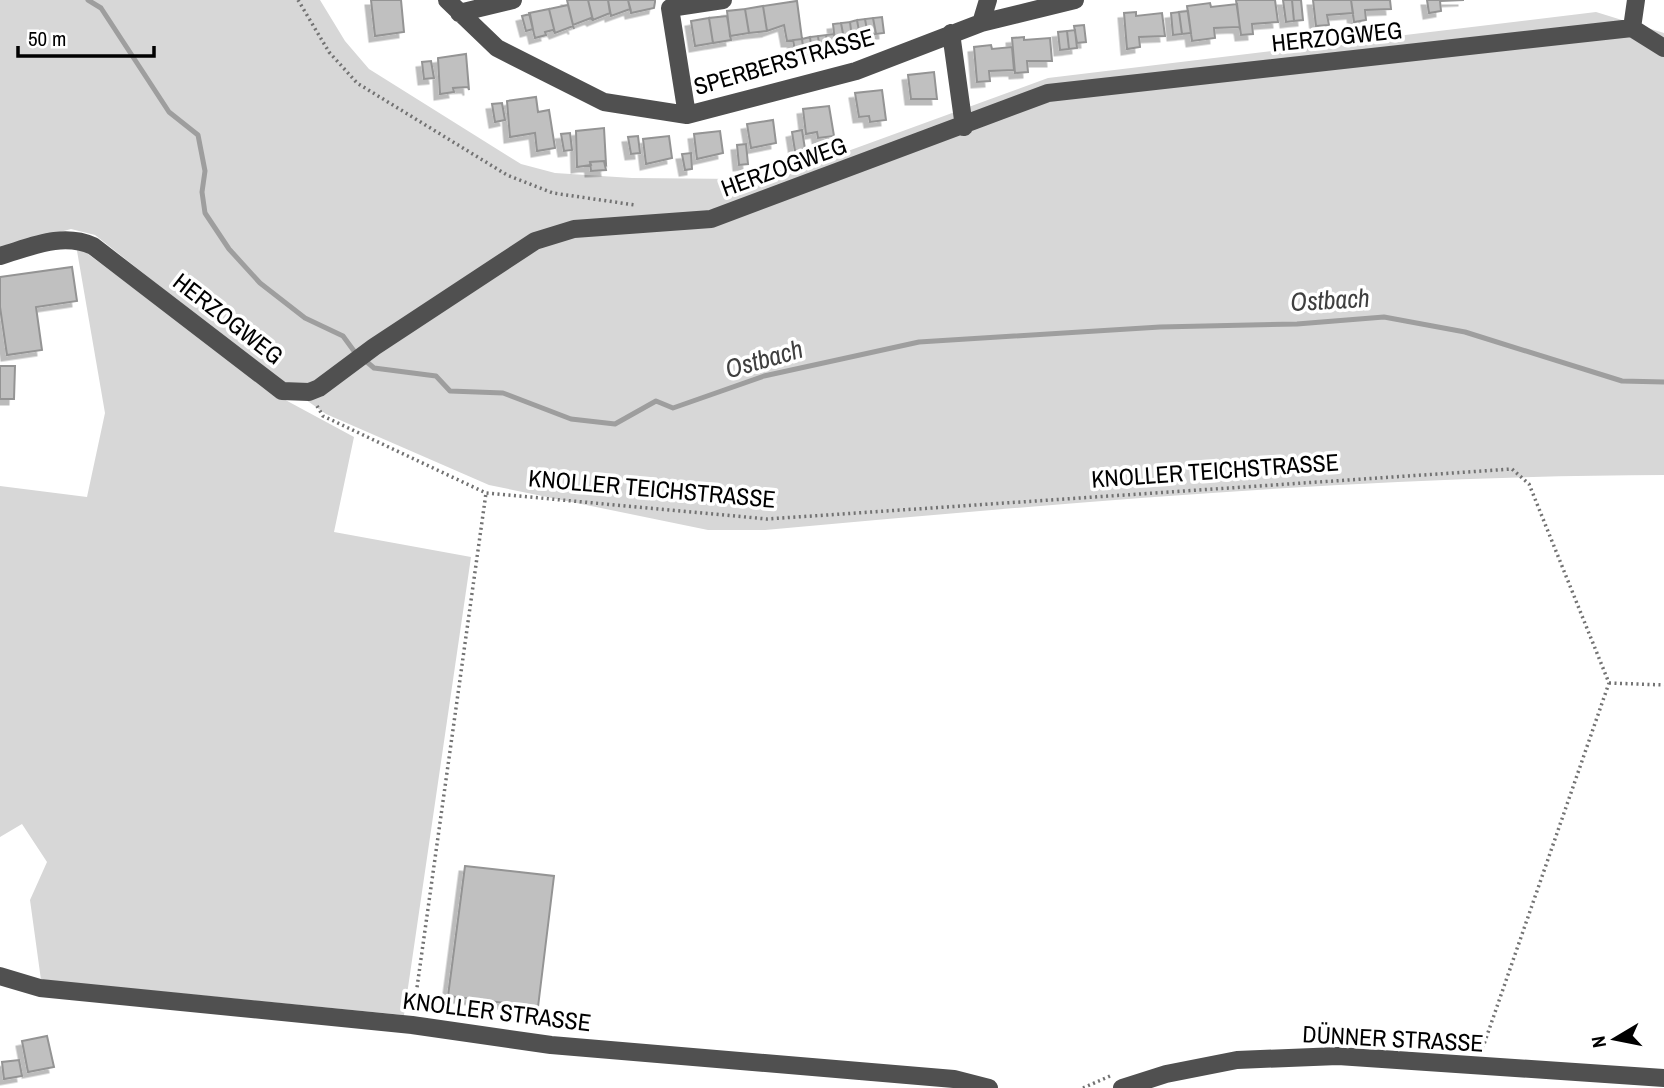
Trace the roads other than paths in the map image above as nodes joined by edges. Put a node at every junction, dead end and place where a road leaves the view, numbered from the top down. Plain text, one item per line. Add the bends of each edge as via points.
1 (513, 0) edge
2 (723, 0) edge
3 (988, 0) edge
4 (1075, 0) edge
5 (1636, 0) edge
6 (453, 6) edge
7 (981, 23) junction
8 (1632, 28) junction
9 (951, 33) junction
10 (1664, 48) edge
11 (687, 116) junction
12 (964, 127) junction
13 (0, 256) edge
14 (0, 976) edge
15 (1664, 1078) edge
16 (989, 1088) edge
17 (1122, 1088) edge

1 - 6 street
2 - 11 street via 670,8
3 - 7 street
4 - 7 street, SPERBERSTRASSE
5 - 8 street
6 - 11 street, SPERBERSTRASSE via 497,48 604,103
7 - 9 street, SPERBERSTRASSE
8 - 10 street
8 - 12 street, HERZOGWEG via 1048,93
9 - 11 street, SPERBERSTRASSE via 856,71
9 - 12 street
12 - 13 street, HERZOGWEG via 711,219 574,229 535,241 309,392 282,391 78,239 63,238
14 - 16 street, KNOLLER STRASSE via 40,988 412,1025 551,1045 954,1079
15 - 17 street, DÜNNER STRASSE via 1338,1056 1237,1060

